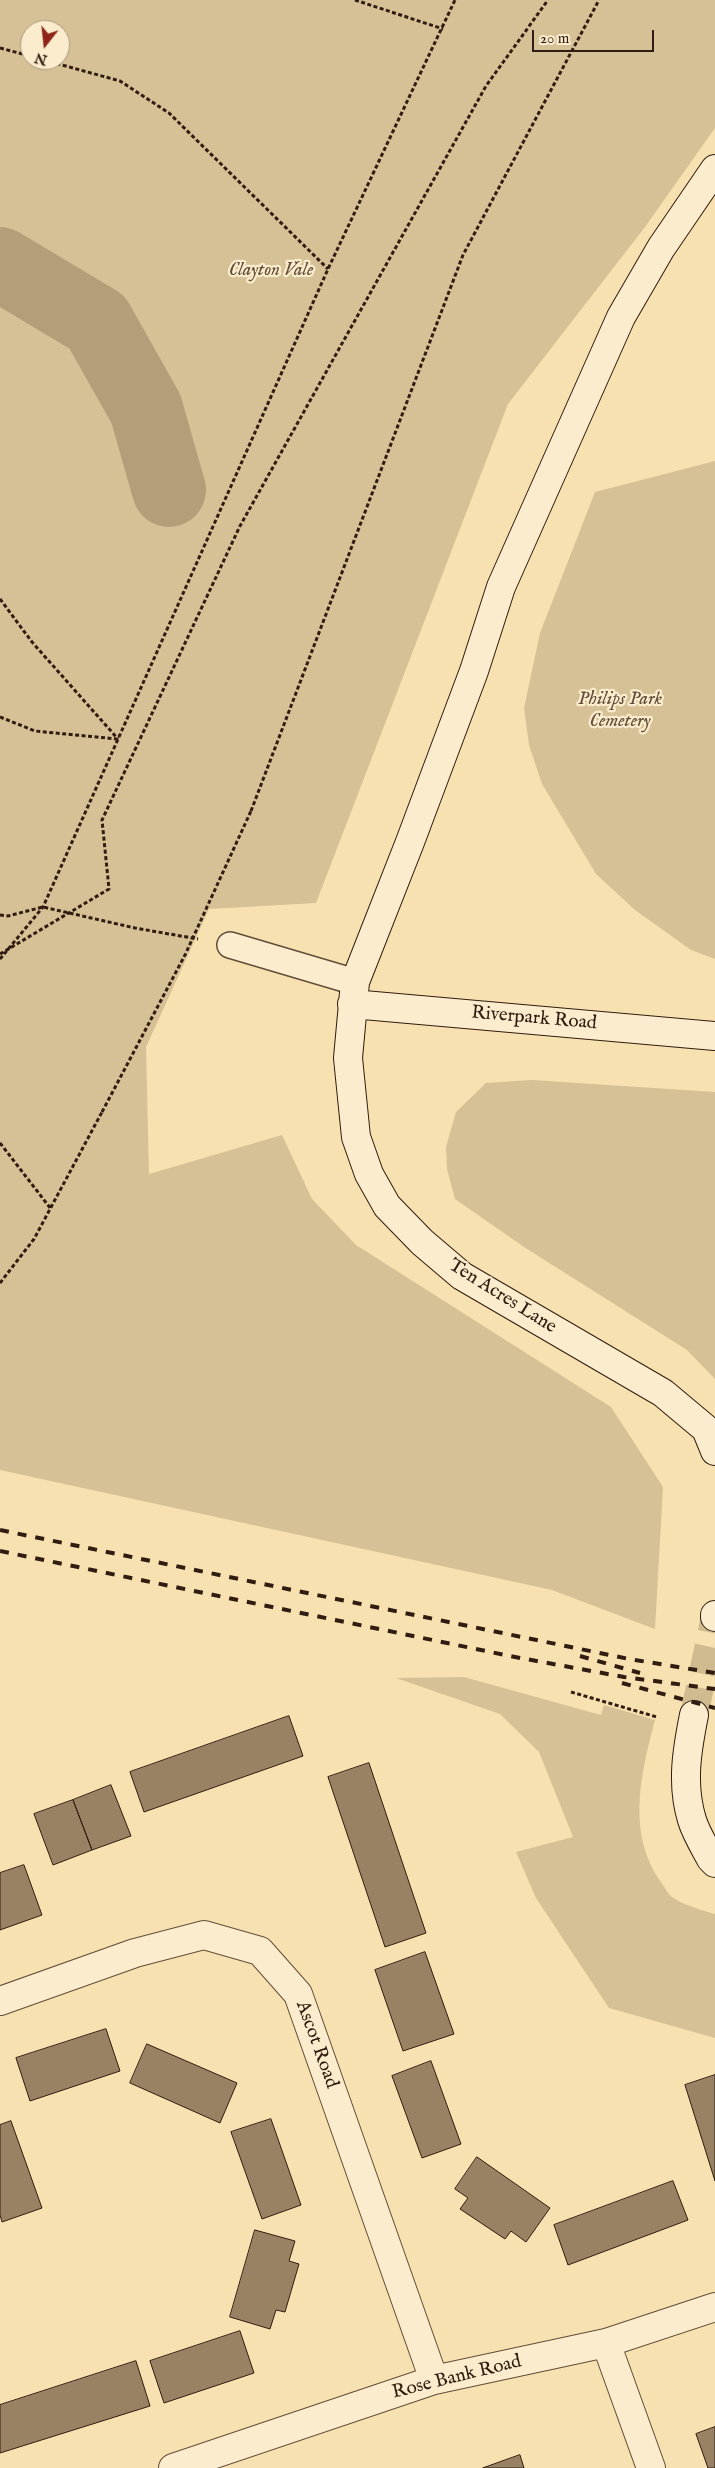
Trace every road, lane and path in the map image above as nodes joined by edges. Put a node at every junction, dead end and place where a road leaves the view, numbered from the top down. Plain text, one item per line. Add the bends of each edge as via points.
1 (355, 0) edge
2 (455, 0) edge
3 (548, 0) edge
4 (599, 0) edge
5 (443, 29) junction
6 (0, 48) edge
7 (20, 53) edge
8 (70, 67) edge
9 (715, 170) edge
10 (328, 269) junction
11 (0, 599) edge
12 (0, 717) edge
13 (118, 739) junction
14 (43, 906) junction
15 (70, 913) junction
16 (0, 915) edge
17 (230, 945) joint
18 (2, 954) edge
19 (0, 959) edge
20 (353, 993) junction
21 (715, 1036) edge
22 (0, 1142) edge
23 (51, 1209) junction
24 (0, 1284) edge
25 (715, 1451) edge
26 (571, 1692) dead end
27 (693, 1720) joint
28 (715, 1863) edge
29 (0, 2001) edge
30 (715, 2307) edge
31 (606, 2343) junction
32 (434, 2380) junction
33 (173, 2468) edge
34 (651, 2468) edge

1 - 5 path
2 - 5 path
3 - 15 path via 486,86 240,526 102,820 109,889
4 - 23 path, bridge via 463,255 251,811 185,955
5 - 10 path
6 - 7 path
8 - 10 path via 120,81 169,114
9 - 20 street, Ten Acres Lane via 661,248 620,317 501,587 474,671
10 - 13 path
11 - 13 path via 32,642
12 - 13 path via 35,731
13 - 14 path
14 - 15 path
14 - 16 path via 8,916
14 - 18 path
15 - 17 path
15 - 18 path
17 - 20 lane
18 - 19 path
20 - 21 street, Riverpark Road
20 - 25 street, Ten Acres Lane via 348,1058 356,1137 369,1174 387,1206 462,1276 663,1393 706,1429
22 - 23 path
23 - 24 path via 34,1239
26 - 27 path
27 - 28 street via 685,1777 692,1820
29 - 32 street, Ascot Road via 135,1953 204,1935 260,1951 298,1994
30 - 31 street, Rose Bank Road
31 - 32 street, Rose Bank Road
31 - 34 street
32 - 33 street, Rose Bank Road

